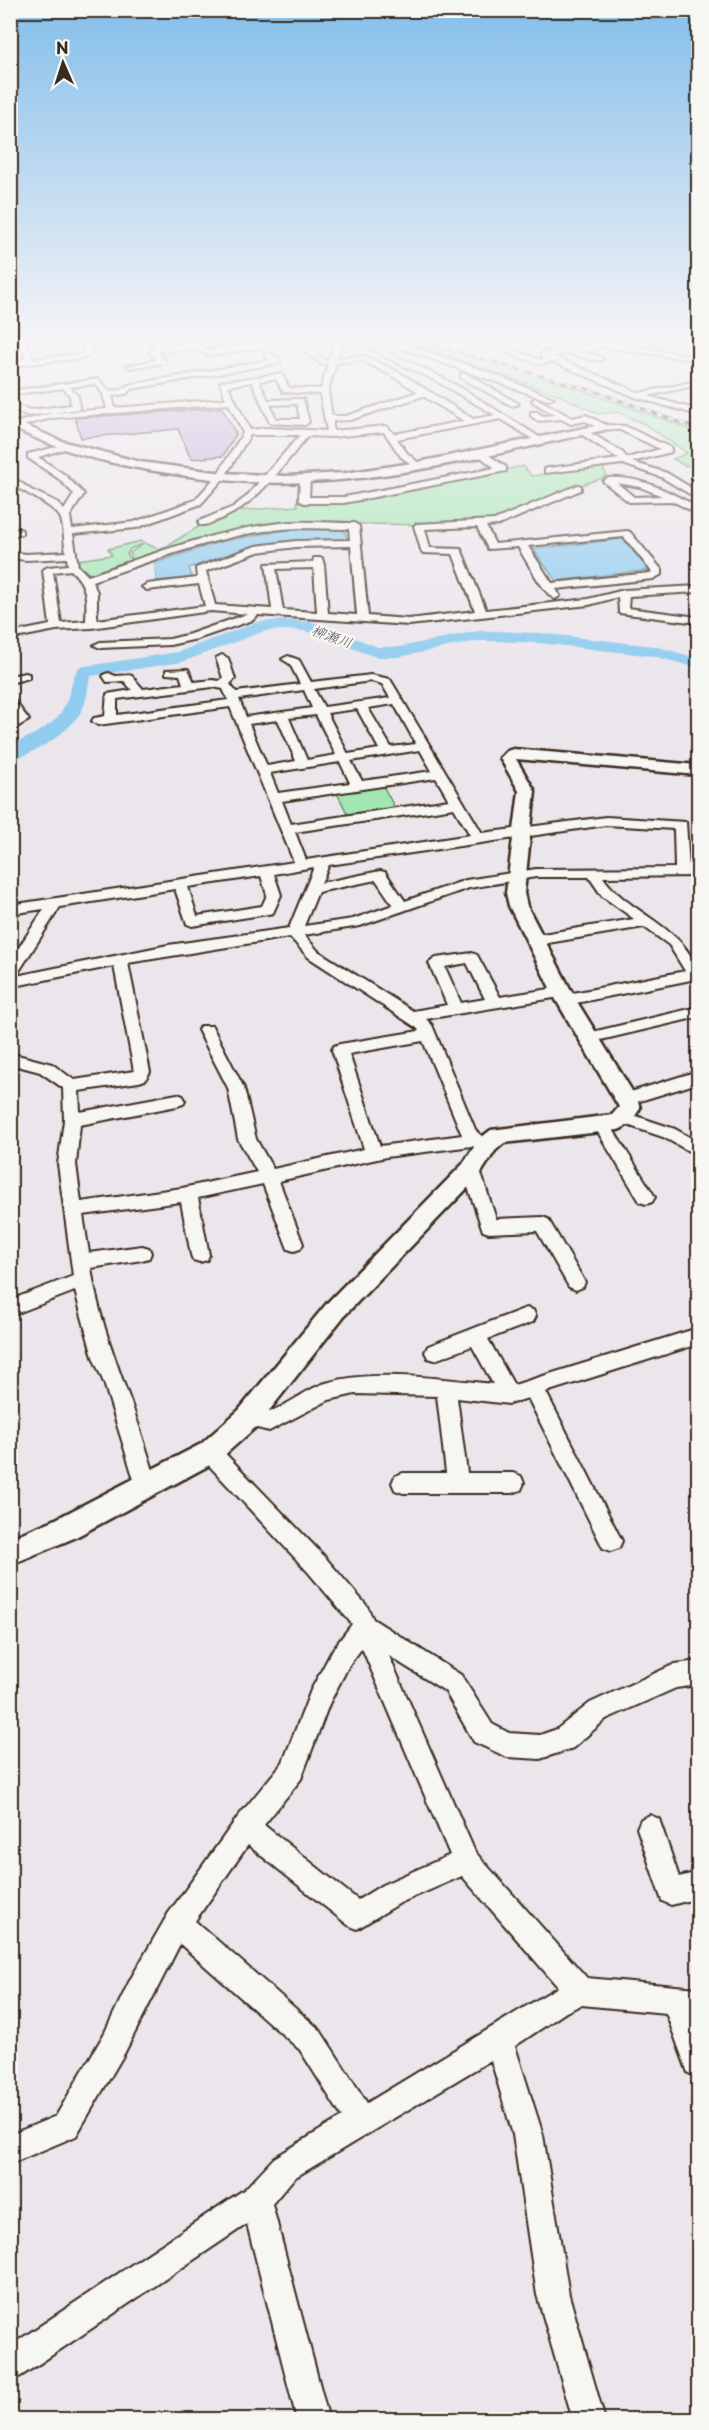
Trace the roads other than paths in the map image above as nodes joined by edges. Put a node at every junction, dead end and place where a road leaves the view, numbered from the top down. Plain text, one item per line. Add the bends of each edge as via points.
1 (42, 453) edge
2 (90, 453) edge
3 (235, 453) edge
4 (289, 453) edge
5 (403, 453) edge
6 (478, 453) edge
7 (480, 453) edge
8 (619, 453) edge
9 (655, 453) edge
10 (625, 461) junction
11 (417, 465) junction
12 (548, 471) dead end
13 (221, 476) junction
14 (10, 478) edge
15 (268, 478) junction
16 (305, 479) junction
17 (578, 488) dead end
18 (697, 495) edge
19 (671, 498) junction
20 (186, 506) junction
21 (699, 511) edge
22 (224, 514) junction
23 (65, 516) junction
24 (202, 523) dead end
25 (481, 525) junction
26 (68, 532) junction
27 (357, 543) junction
28 (520, 544) junction
29 (10, 555) edge
30 (72, 561) junction
31 (653, 576) junction
32 (88, 579) junction
33 (203, 580) junction
34 (548, 587) junction
35 (147, 588) junction
36 (699, 589) edge
37 (665, 592) junction
38 (624, 593) junction
39 (561, 606) junction
40 (211, 608) junction
41 (257, 610) junction
42 (278, 612) junction
43 (482, 615) junction
44 (323, 616) junction
45 (363, 620) junction
46 (699, 620) edge
47 (94, 624) junction
48 (56, 627) junction
49 (10, 636) edge
50 (100, 645) junction
51 (222, 658) dead end
52 (101, 659) dead end
53 (288, 660) dead end
54 (170, 672) dead end
55 (25, 676) dead end
56 (109, 676) dead end
57 (10, 680) edge
58 (222, 684) junction
59 (190, 686) junction
60 (308, 686) junction
61 (140, 693) junction
62 (234, 700) junction
63 (398, 700) junction
64 (10, 703) edge
65 (361, 705) junction
66 (321, 710) junction
67 (282, 716) junction
68 (111, 719) junction
69 (98, 721) dead end
70 (243, 721) junction
71 (10, 727) edge
72 (425, 746) junction
73 (387, 752) junction
74 (344, 758) junction
75 (303, 764) junction
76 (263, 770) junction
77 (699, 770) edge
78 (441, 773) junction
79 (358, 786) junction
80 (274, 798) junction
81 (458, 803) junction
82 (287, 829) junction
83 (521, 832) junction
84 (478, 837) junction
85 (322, 862) junction
86 (302, 866) junction
87 (266, 871) junction
88 (593, 872) junction
89 (682, 872) junction
90 (699, 872) edge
91 (518, 875) junction
92 (180, 884) junction
93 (312, 887) junction
94 (54, 903) junction
95 (402, 906) junction
96 (10, 910) edge
97 (646, 922) junction
98 (295, 930) junction
99 (536, 940) junction
100 (120, 960) junction
101 (10, 973) edge
102 (697, 977) edge
103 (10, 982) edge
104 (564, 996) junction
105 (495, 1003) junction
106 (456, 1009) junction
107 (699, 1012) edge
108 (413, 1016) junction
109 (206, 1030) dead end
110 (428, 1035) junction
111 (588, 1038) junction
112 (10, 1058) edge
113 (699, 1077) edge
114 (70, 1086) junction
115 (177, 1100) dead end
116 (617, 1113) junction
117 (72, 1120) junction
118 (480, 1143) junction
119 (699, 1150) edge
120 (374, 1154) junction
121 (471, 1170) junction
122 (269, 1178) junction
123 (188, 1194) junction
124 (646, 1197) dead end
125 (72, 1210) junction
126 (294, 1244) dead end
127 (142, 1253) dead end
128 (200, 1256) dead end
129 (83, 1271) junction
130 (576, 1282) dead end
131 (10, 1308) edge
132 (526, 1316) dead end
133 (476, 1336) junction
134 (699, 1336) edge
135 (435, 1352) dead end
136 (446, 1388) junction
137 (533, 1388) junction
138 (509, 1395) junction
139 (248, 1418) junction
140 (210, 1452) junction
141 (403, 1484) dead end
142 (458, 1484) junction
143 (513, 1484) dead end
144 (147, 1486) junction
145 (611, 1541) dead end
146 (10, 1552) edge
147 (364, 1627) junction
148 (699, 1673) edge
149 (246, 1827) junction
150 (650, 1828) dead end
151 (466, 1861) junction
152 (699, 1885) edge
153 (177, 1923) junction
154 (580, 1991) junction
155 (687, 2001) edge
156 (498, 2040) junction
157 (699, 2063) edge
158 (361, 2120) junction
159 (10, 2150) edge
160 (256, 2200) junction
161 (10, 2365) edge
162 (313, 2420) edge
163 (589, 2420) edge

1 - 23 street via 31,456 79,494
2 - 13 street
3 - 13 street
4 - 15 street
5 - 11 street
6 - 11 street
7 - 16 street via 503,469 344,500 304,500
8 - 10 street
9 - 10 street
10 - 12 street
10 - 18 street via 664,475
11 - 16 street
13 - 15 street
13 - 20 street via 198,502
14 - 23 street via 54,504
15 - 16 street
15 - 22 street via 236,509
17 - 25 street via 496,523
19 - 19 street via 637,481 608,480 632,500
19 - 21 street
20 - 22 street via 195,511
20 - 26 street via 136,525
22 - 24 street
23 - 26 street
25 - 28 street via 492,547
25 - 43 street via 419,526 426,552 457,551
26 - 30 street
27 - 33 street via 256,549 200,570
27 - 35 street via 354,526 267,527 213,538
27 - 45 street
28 - 31 street via 627,534 658,572
28 - 34 street
29 - 30 street
30 - 32 street
30 - 48 street via 48,570
31 - 34 street
31 - 37 street
32 - 35 street
32 - 47 street
33 - 35 street
33 - 40 street
34 - 39 street
35 - 40 street
35 - 47 street
36 - 37 street
37 - 38 street
38 - 39 street
38 - 46 street via 623,611
39 - 43 street
40 - 41 street
41 - 42 street
41 - 50 street via 249,618 193,637 170,642
42 - 44 street
42 - 44 street via 270,566 319,562
43 - 45 street via 409,622
44 - 45 street
47 - 48 street
47 - 50 street
48 - 49 street
50 - 52 street
51 - 58 street via 229,679
53 - 60 street via 295,662
54 - 59 street via 184,670
55 - 57 street
56 - 61 street via 111,680 127,677
58 - 59 street
58 - 62 street
59 - 61 street
60 - 62 street
60 - 63 street via 377,678 386,681
60 - 66 street
61 - 68 street via 111,696
62 - 68 street
62 - 70 street
63 - 65 street
63 - 72 street
64 - 71 street via 23,720
65 - 66 street
65 - 73 street
66 - 67 street
66 - 74 street
67 - 70 street
67 - 75 street
68 - 69 street
70 - 76 street
72 - 73 street
72 - 78 street
73 - 74 street
74 - 75 street
74 - 79 street
75 - 76 street
76 - 80 street
77 - 83 street via 508,756 527,791
78 - 79 street
78 - 81 street
79 - 80 street
80 - 82 street
81 - 82 street
81 - 84 street
82 - 86 street
83 - 84 street
83 - 89 street via 615,821 681,825
83 - 91 street
84 - 85 street
85 - 86 street
85 - 93 street
86 - 87 street
87 - 92 street
87 - 92 street via 273,895 268,910 192,921
88 - 89 street
88 - 91 street
88 - 97 street via 607,893
89 - 90 street
91 - 95 street via 466,884
91 - 99 street via 518,906
92 - 94 street
93 - 95 street via 380,876
93 - 98 street
94 - 96 street
94 - 101 street
95 - 98 street via 355,923
97 - 99 street
97 - 102 street via 674,942
98 - 100 street
98 - 108 street via 297,937 320,959
99 - 104 street
100 - 103 street
100 - 114 street via 142,1072 139,1076
102 - 104 street
104 - 105 street
104 - 111 street
105 - 106 street
105 - 106 street via 472,958 436,963
106 - 108 street
107 - 111 street
108 - 110 street via 424,1025
109 - 122 street via 236,1088 247,1138
110 - 118 street
110 - 120 street via 340,1050
111 - 116 street
112 - 114 street via 46,1068
113 - 116 street
114 - 117 street
115 - 117 street
116 - 118 street
116 - 119 street via 669,1132
116 - 124 street
117 - 125 street via 67,1164
118 - 120 street
118 - 121 street
120 - 122 street
121 - 130 street via 489,1226 542,1224
121 - 139 street via 336,1309
122 - 123 street
122 - 126 street
123 - 125 street
123 - 128 street
125 - 129 street
127 - 129 street
129 - 131 street
129 - 144 street via 86,1299 103,1357
132 - 133 street
133 - 135 street
133 - 138 street
134 - 137 street
136 - 138 street
136 - 139 street via 355,1385 325,1392 269,1422
136 - 142 street
137 - 138 street
137 - 145 street
139 - 140 street
140 - 144 street
140 - 147 street via 316,1564 359,1614
141 - 142 street
142 - 143 street
144 - 146 street
147 - 148 street via 453,1683 483,1733 507,1745 540,1747 564,1739 598,1711 675,1676
147 - 149 street via 341,1657 319,1698 292,1770
147 - 151 street
149 - 151 street via 357,1916 391,1894
149 - 153 street
150 - 152 street via 670,1893
151 - 154 street
153 - 158 street via 310,2040
153 - 159 street via 66,2126
154 - 155 street
154 - 156 street
155 - 157 street
156 - 158 street
156 - 163 street via 528,2135 553,2295
158 - 160 street via 284,2169
160 - 161 street
160 - 162 street

